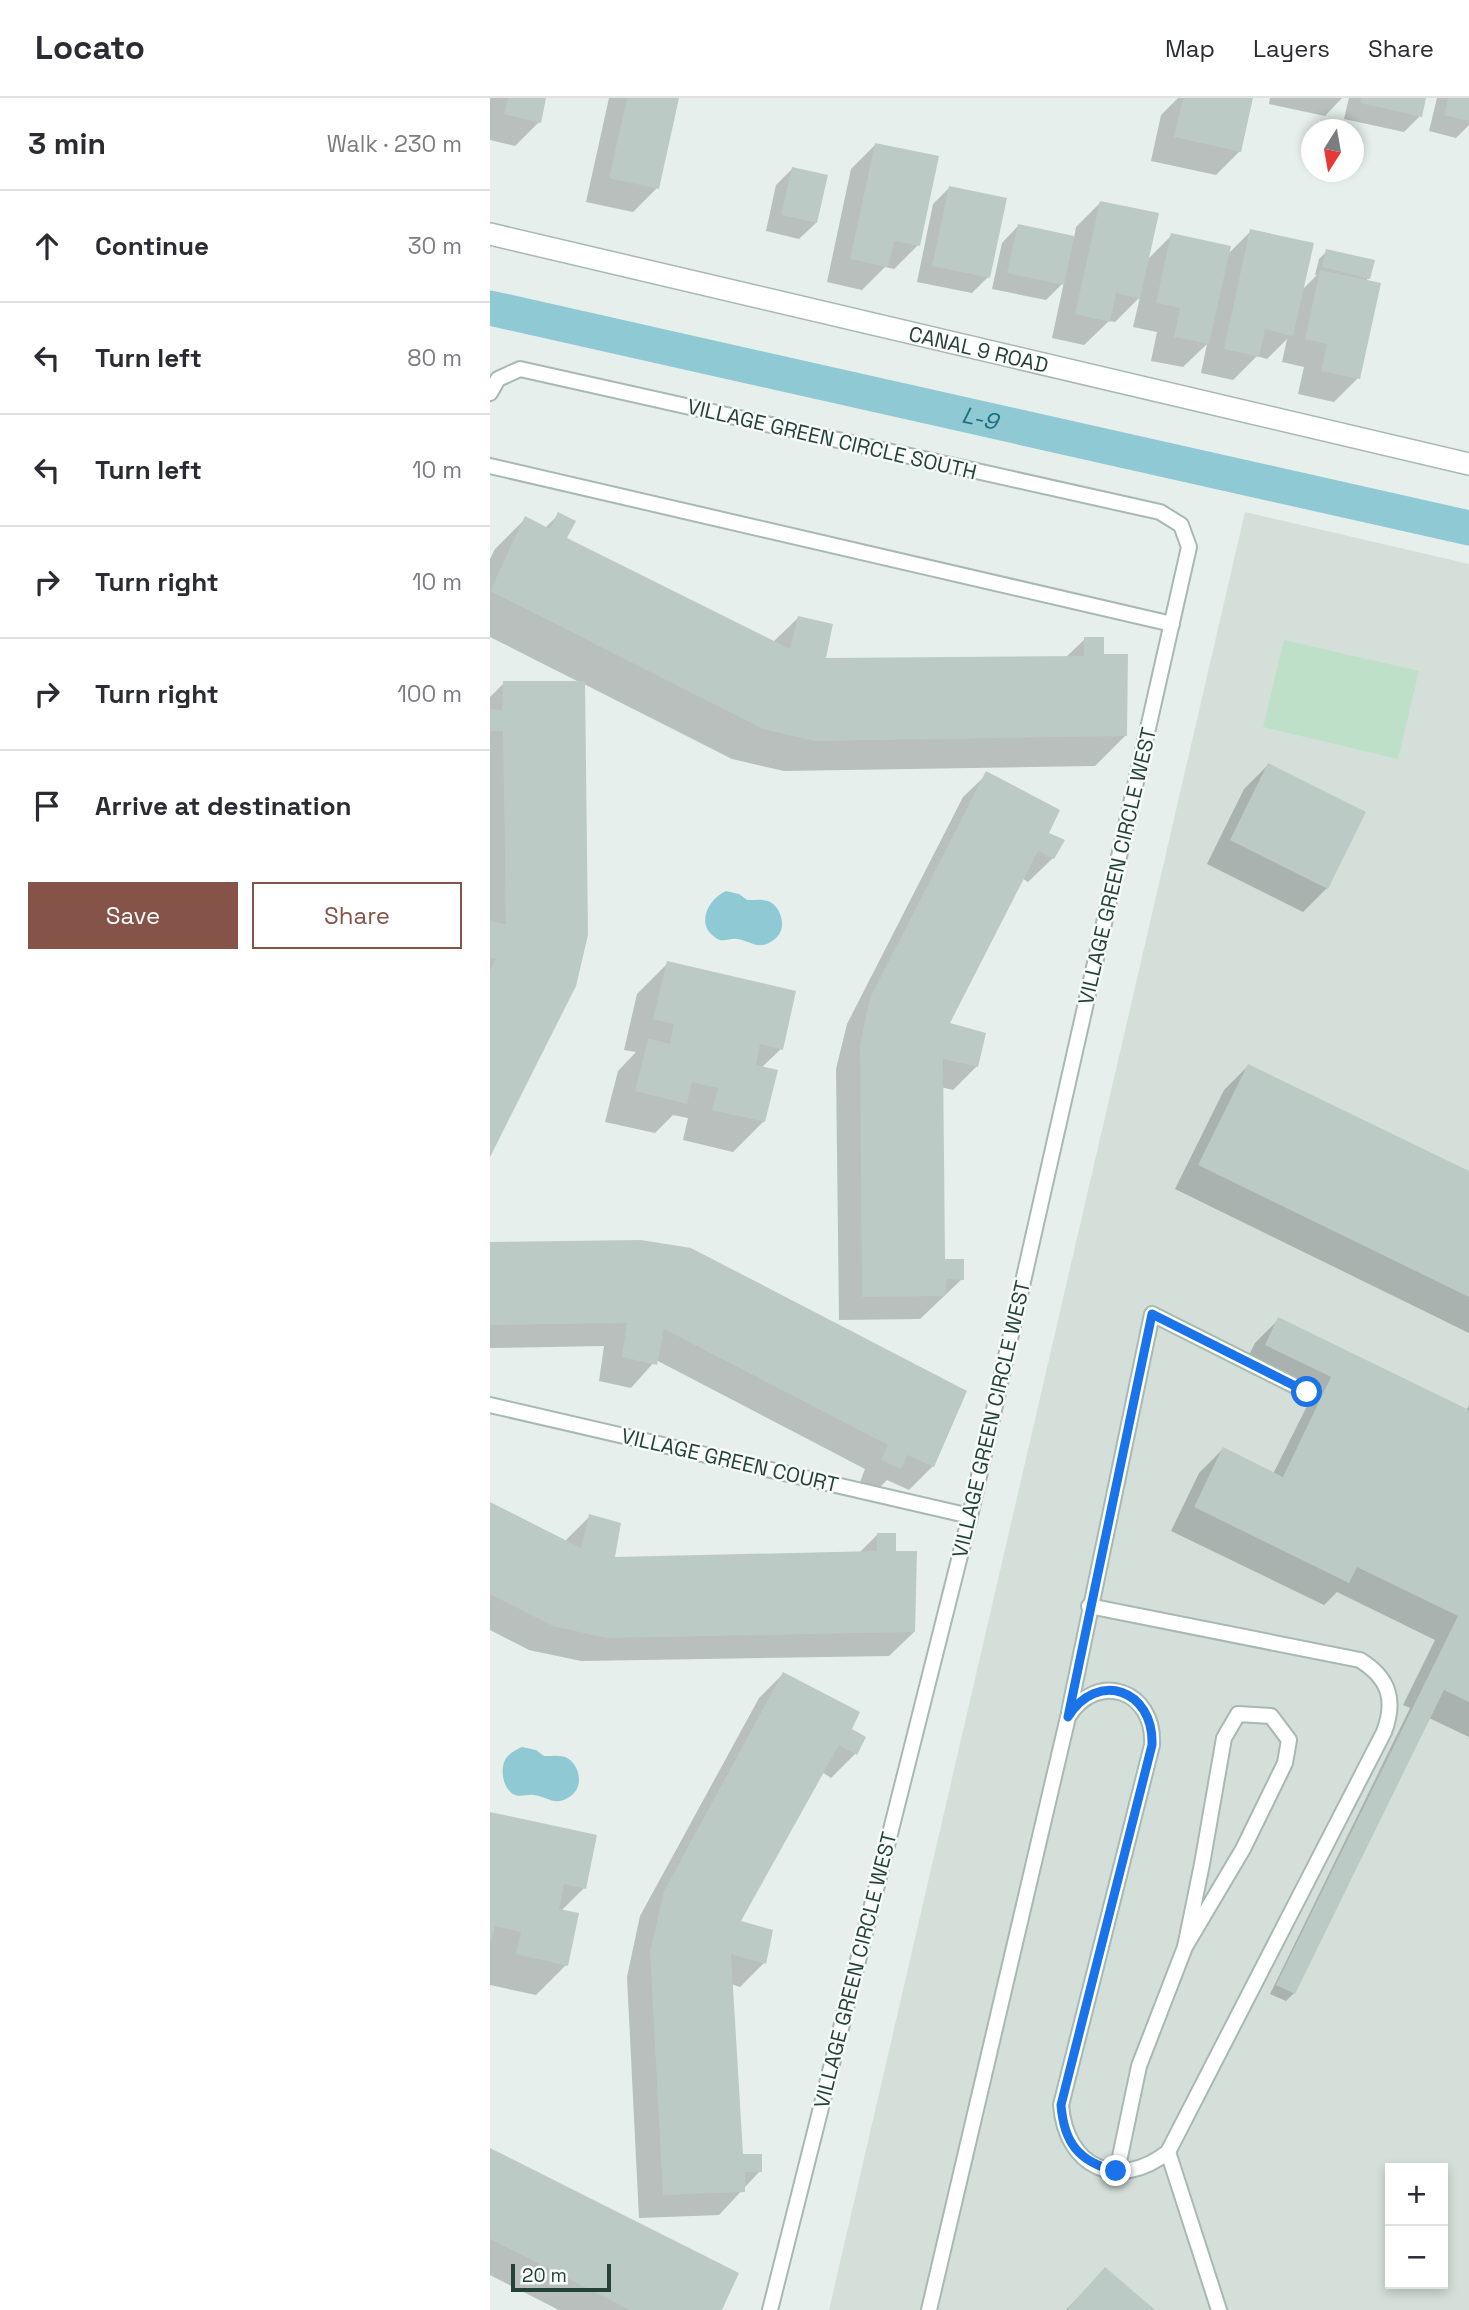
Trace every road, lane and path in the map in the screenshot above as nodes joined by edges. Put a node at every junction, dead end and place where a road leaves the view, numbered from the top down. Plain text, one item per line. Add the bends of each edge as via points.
1 (490, 234) edge
2 (490, 393) edge
3 (1469, 464) edge
4 (490, 466) edge
5 (1181, 525) joint
6 (1172, 624) junction
7 (1307, 1392) dead end
8 (490, 1405) edge
9 (970, 1516) junction
10 (1089, 1606) junction
11 (1068, 1717) junction
12 (1185, 1947) junction
13 (1168, 2152) junction
14 (1116, 2171) junction
15 (770, 2310) edge
16 (929, 2310) edge
17 (1219, 2310) edge

1 - 3 street, CANAL 9 ROAD
2 - 5 lane, VILLAGE GREEN CIRCLE SOUTH via 498,379 520,369 1160,512
4 - 6 lane
5 - 6 lane, VILLAGE GREEN CIRCLE WEST via 1189,547
6 - 9 lane, VILLAGE GREEN CIRCLE WEST
7 - 10 lane via 1152,1314
8 - 9 lane, VILLAGE GREEN COURT
9 - 15 lane, VILLAGE GREEN CIRCLE WEST
10 - 11 lane
10 - 13 lane via 1360,1660 1385,1683 1390,1699 1390,1716
11 - 14 lane via 1087,1696 1115,1691 1141,1704 1152,1730 1152,1745 1061,2105 1069,2141 1082,2156
11 - 16 lane
12 - 12 lane via 1243,1849 1285,1763 1289,1740 1271,1716 1238,1714 1224,1738
12 - 14 lane via 1139,2066
13 - 14 lane via 1136,2171
13 - 17 lane

